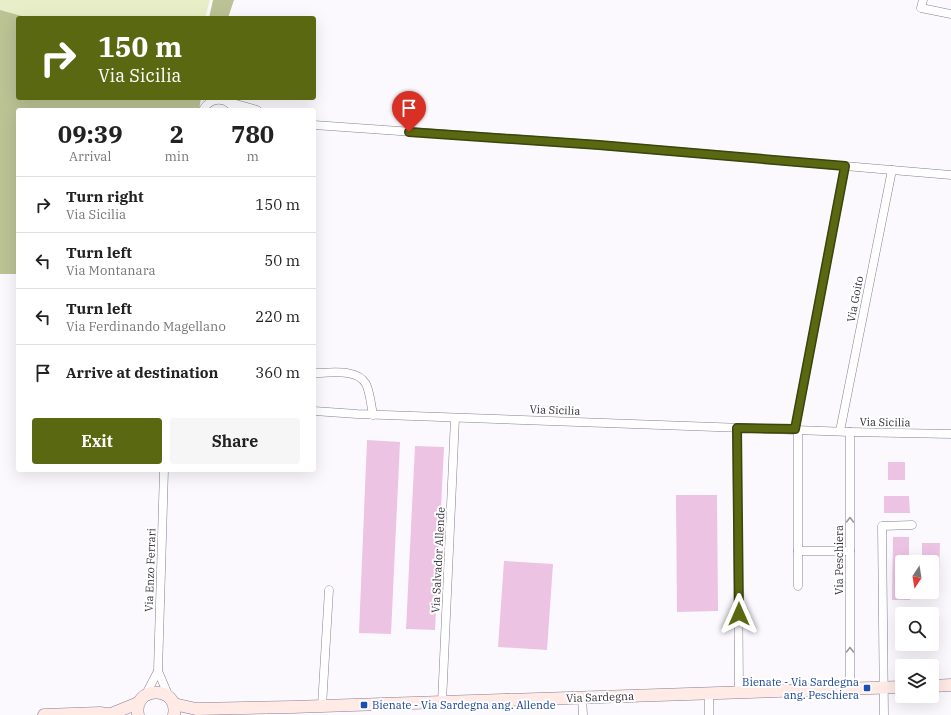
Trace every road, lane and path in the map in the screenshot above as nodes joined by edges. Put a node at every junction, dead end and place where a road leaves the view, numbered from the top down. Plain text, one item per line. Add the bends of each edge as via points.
1 (923, 0) edge
2 (951, 14) edge
3 (223, 100) edge
4 (223, 100) edge
5 (228, 102) junction
6 (204, 108) edge
7 (234, 108) edge
8 (250, 108) edge
9 (316, 125) edge
10 (845, 166) junction
11 (892, 170) junction
12 (951, 175) edge
13 (316, 373) edge
14 (316, 412) edge
15 (372, 415) junction
16 (455, 418) junction
17 (737, 428) junction
18 (795, 429) junction
19 (840, 431) junction
20 (850, 432) junction
21 (951, 434) edge
22 (164, 472) edge
23 (912, 525) dead end
24 (798, 551) junction
25 (850, 551) junction
26 (798, 586) dead end
27 (329, 590) dead end
28 (158, 671) junction
29 (951, 685) edge
30 (939, 686) edge
31 (895, 687) edge
32 (884, 688) junction
33 (850, 689) junction
34 (739, 692) junction
35 (709, 693) junction
36 (582, 698) junction
37 (442, 702) junction
38 (140, 705) edge
39 (172, 705) edge
40 (322, 706) junction
41 (196, 709) junction
42 (113, 714) edge
43 (44, 715) edge
44 (182, 715) edge
45 (583, 715) edge
46 (709, 715) edge
47 (884, 715) edge

1 - 2 street via 921,8
3 - 5 street
4 - 6 street via 212,101
5 - 7 street
5 - 8 street
9 - 10 street
10 - 11 street
10 - 18 street
11 - 12 street
11 - 19 street, Via Goito
13 - 15 street via 354,374 362,378 367,385
14 - 15 street, Via Sicilia
15 - 16 street, Via Sicilia
16 - 17 street, Via Sicilia
16 - 37 street, Via Salvador Allende
17 - 18 street, Via Sicilia
17 - 34 street
18 - 19 street, Via Sicilia
18 - 24 street via 798,434
19 - 20 street, Via Sicilia
20 - 21 street, Via Sicilia
25 -> 20 street, Via Peschiera
22 - 28 street, Via Enzo Ferrari
23 - 32 street via 882,526
24 - 25 street
24 - 26 street
33 -> 25 street, Via Peschiera
27 - 40 street
28 - 38 street, Via Enzo Ferrari
28 - 39 street, Via Enzo Ferrari
29 - 30 street
31 - 32 street, Via Sardegna
32 - 33 street, Via Sardegna
32 - 47 street
33 - 34 street, Via Sardegna
34 - 35 street, Via Sardegna
35 - 36 street, Via Sardegna
35 - 46 street
36 - 37 street, Via Sardegna
36 - 45 street
37 - 40 street, Via Sardegna
38 - 39 street, Via Sardegna via 149,693 155,692 164,694
38 - 42 street
39 - 41 street, Via Sardegna
40 - 41 street, Via Sardegna
41 - 44 street, Via Sardegna
42 - 43 street via 100,712

